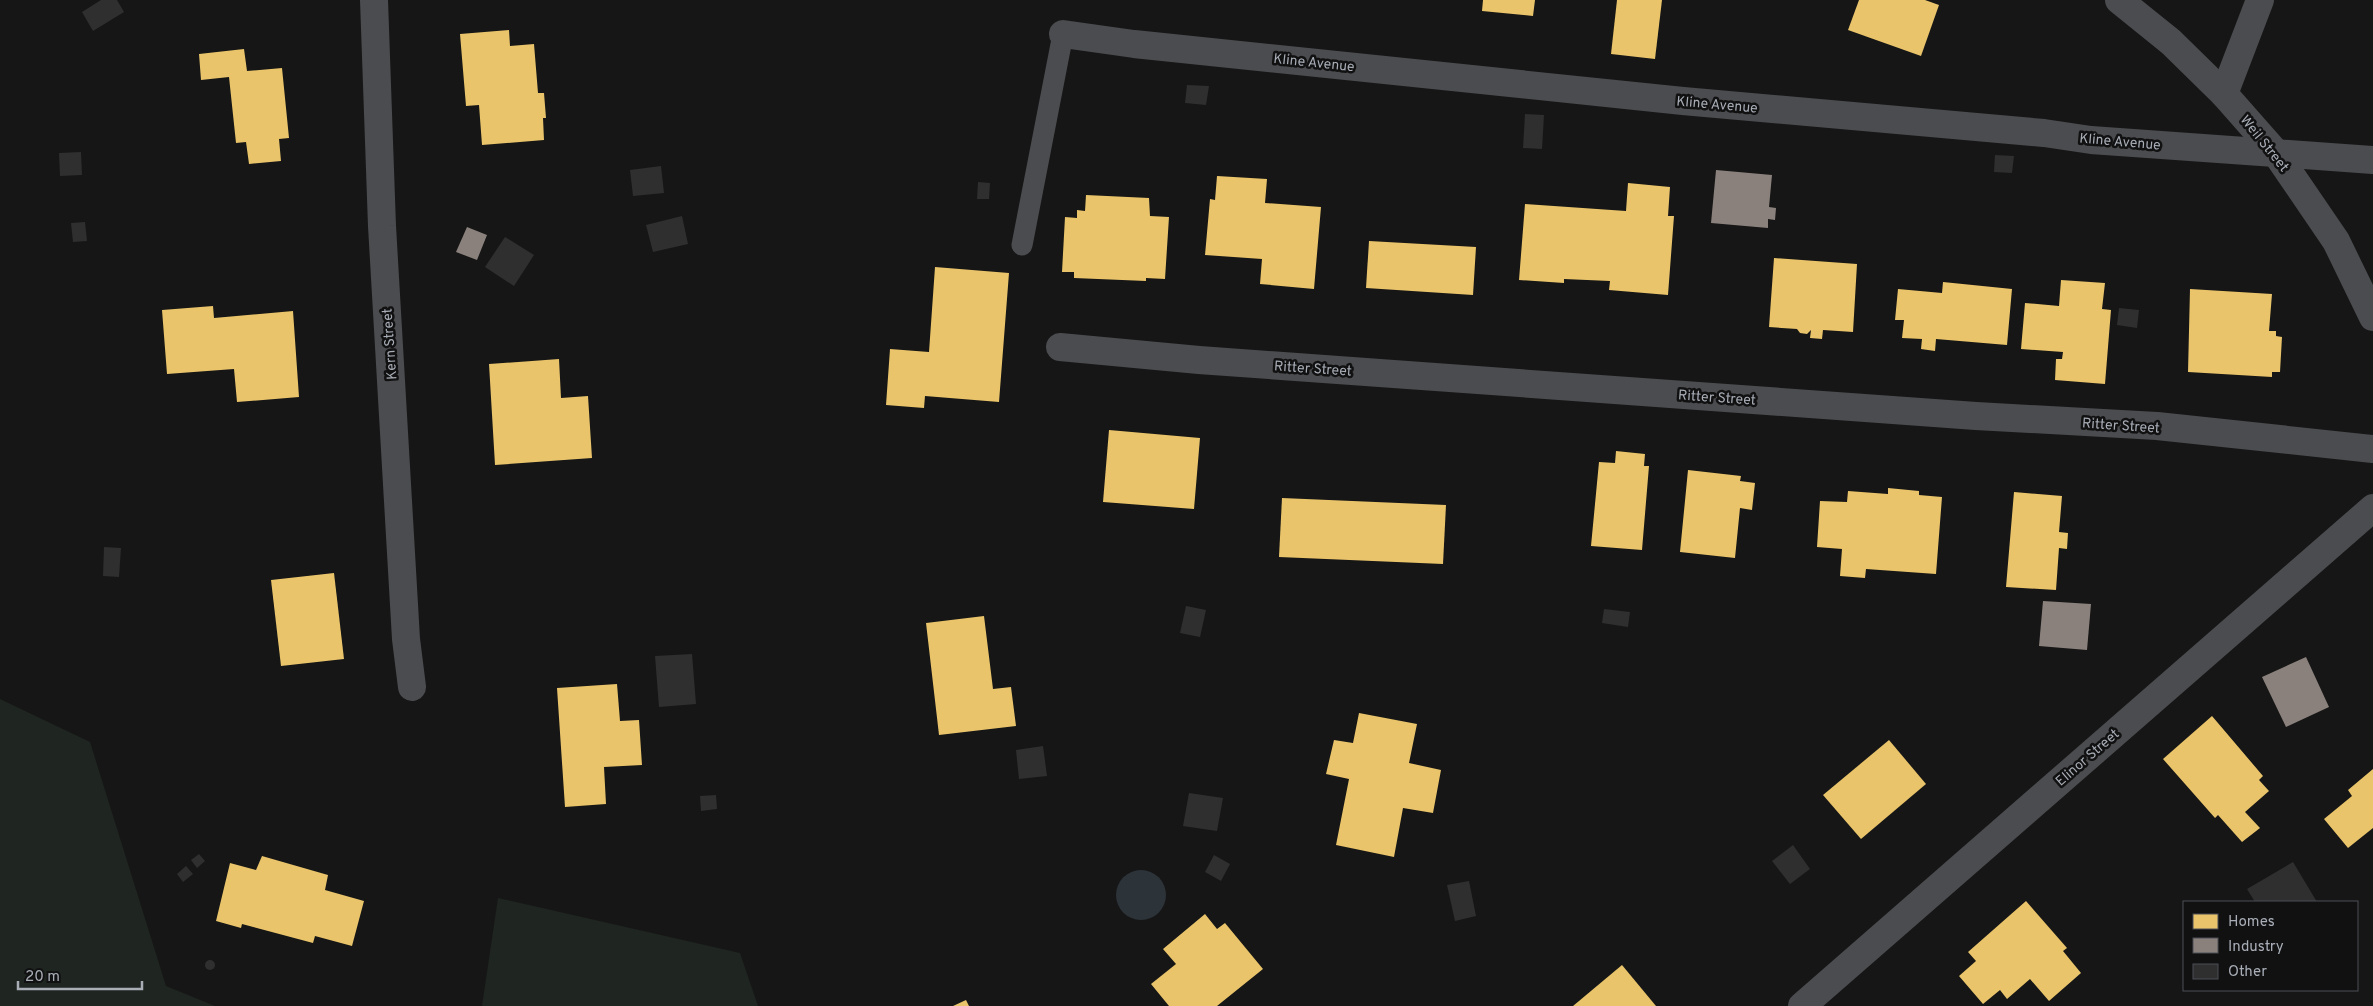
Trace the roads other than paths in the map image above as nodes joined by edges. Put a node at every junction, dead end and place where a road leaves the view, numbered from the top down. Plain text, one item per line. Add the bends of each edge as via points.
1 (374, 0) edge
2 (2119, 0) edge
3 (2260, 0) edge
4 (1063, 34) joint
5 (2224, 94) junction
6 (2276, 153) junction
7 (2373, 160) edge
8 (1022, 245) dead end
9 (2373, 316) edge
10 (1060, 347) dead end
11 (2373, 450) edge
12 (2373, 508) edge
13 (412, 687) dead end
14 (1802, 1006) edge

1 - 13 street, Kern Street via 383,246 406,639
2 - 5 street, Weil Street via 2171,42
3 - 5 street
4 - 6 street, Kline Avenue via 1683,100 2091,140
4 - 8 lane
5 - 6 street, Weil Street
6 - 7 street, Kline Avenue
6 - 9 street, Weil Street via 2336,241
10 - 11 street, Ritter Street via 1976,416 2157,426
12 - 14 street, Elinor Street

